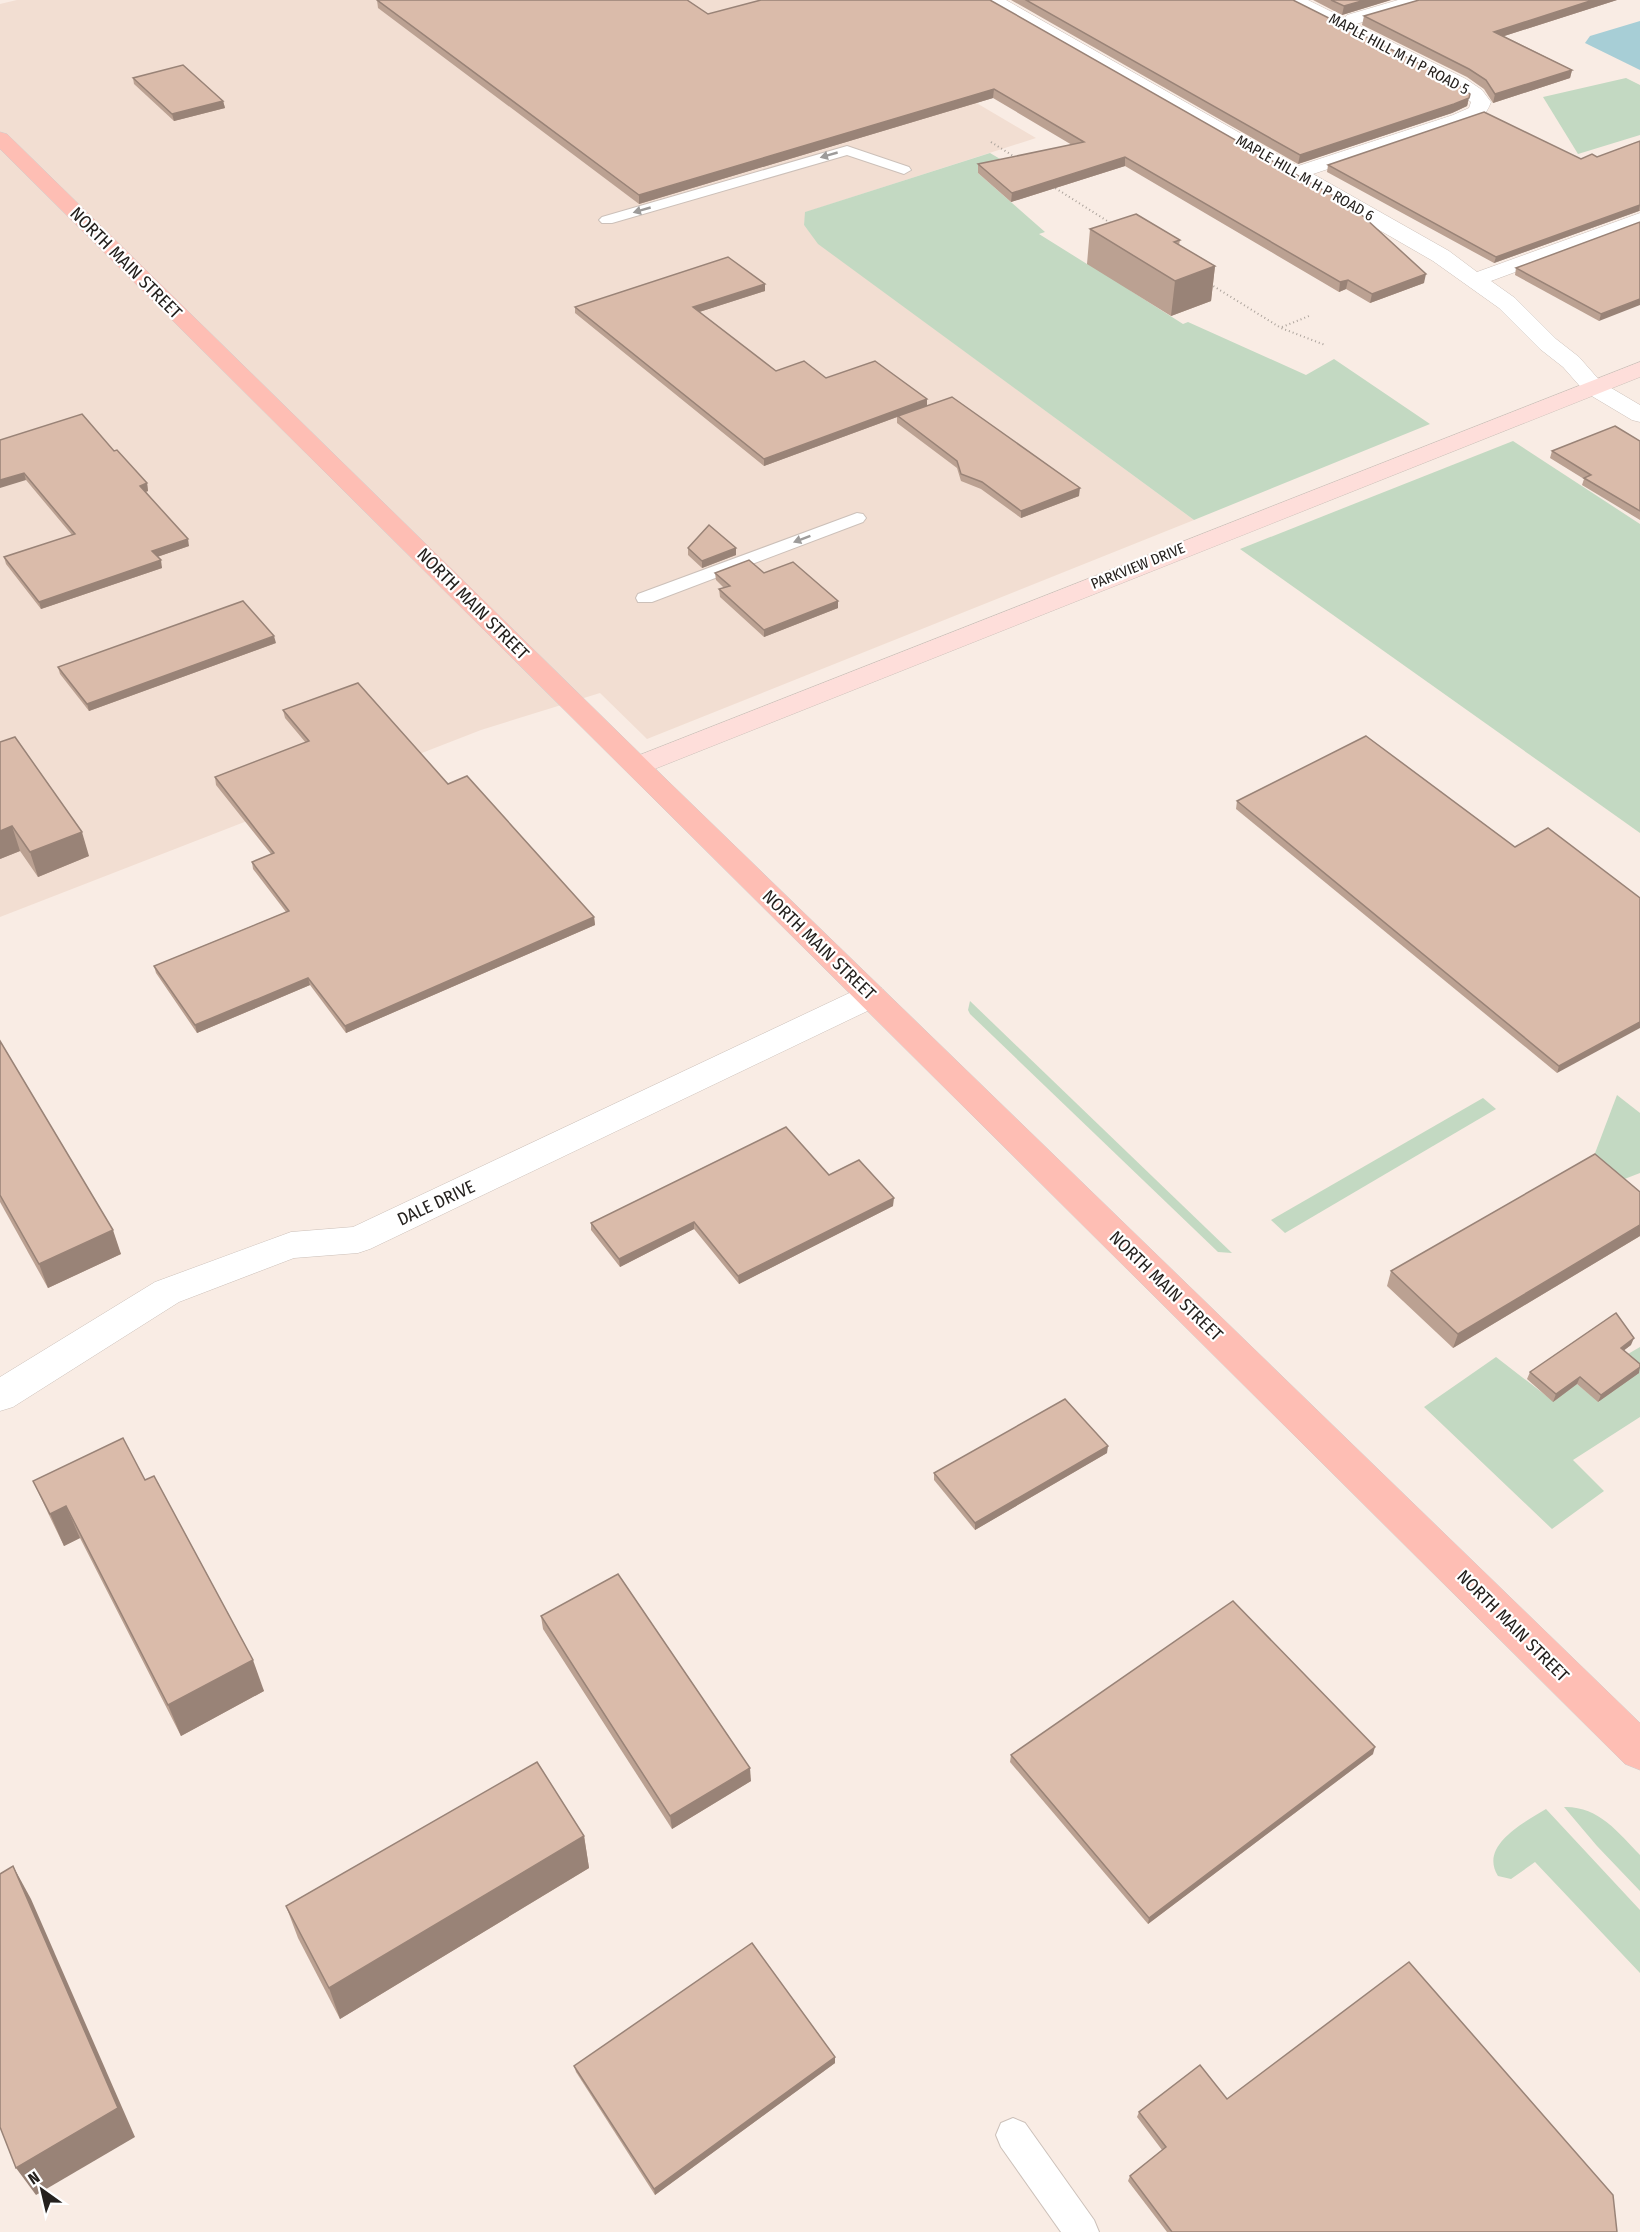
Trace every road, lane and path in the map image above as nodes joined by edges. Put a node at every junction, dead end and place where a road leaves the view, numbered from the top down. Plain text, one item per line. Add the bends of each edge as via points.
1 (993, 0) edge
2 (1294, 0) edge
3 (1418, 0) edge
4 (1340, 23) junction
5 (0, 138) edge
6 (991, 142) dead end
7 (1019, 159) edge
8 (904, 170) dead end
9 (1296, 173) junction
10 (1045, 181) edge
11 (1061, 184) edge
12 (1054, 188) junction
13 (1640, 219) edge
14 (607, 220) dead end
15 (1113, 224) edge
16 (1202, 279) dead end
17 (1477, 279) junction
18 (1309, 316) dead end
19 (1281, 327) junction
20 (1325, 345) dead end
21 (1640, 369) edge
22 (1593, 387) junction
23 (1640, 415) edge
24 (857, 518) dead end
25 (645, 598) dead end
26 (637, 766) junction
27 (871, 996) junction
28 (0, 1396) edge
29 (1640, 1751) edge
30 (1013, 2135) dead end
31 (1082, 2232) edge

1 - 9 street, MAPLE HILL M H P ROAD 6
2 - 4 street, MAPLE HILL M H P ROAD 5
3 - 4 street
4 - 9 street, MAPLE HILL M H P ROAD 5 via 1459,83 1481,102 1478,111 1460,119
5 - 26 main road, NORTH MAIN STREET
6 - 7 path
8 -> 14 lane via 847,150
9 - 17 street, MAPLE HILL M H P ROAD 6
10 - 12 path
11 - 12 path
12 - 15 path
13 - 17 street
16 - 19 path
17 - 22 street, MAPLE HILL M H P ROAD 6 via 1571,362
18 - 19 path
19 - 20 path
21 - 22 street, PARKVIEW DRIVE
22 - 23 street, MAPLE HILL M H P ROAD 6
22 - 26 street, PARKVIEW DRIVE
24 -> 25 lane
26 - 27 main road, NORTH MAIN STREET
27 - 28 street, DALE DRIVE via 358,1240 291,1245 167,1292
27 - 29 main road, NORTH MAIN STREET
30 - 31 lane

